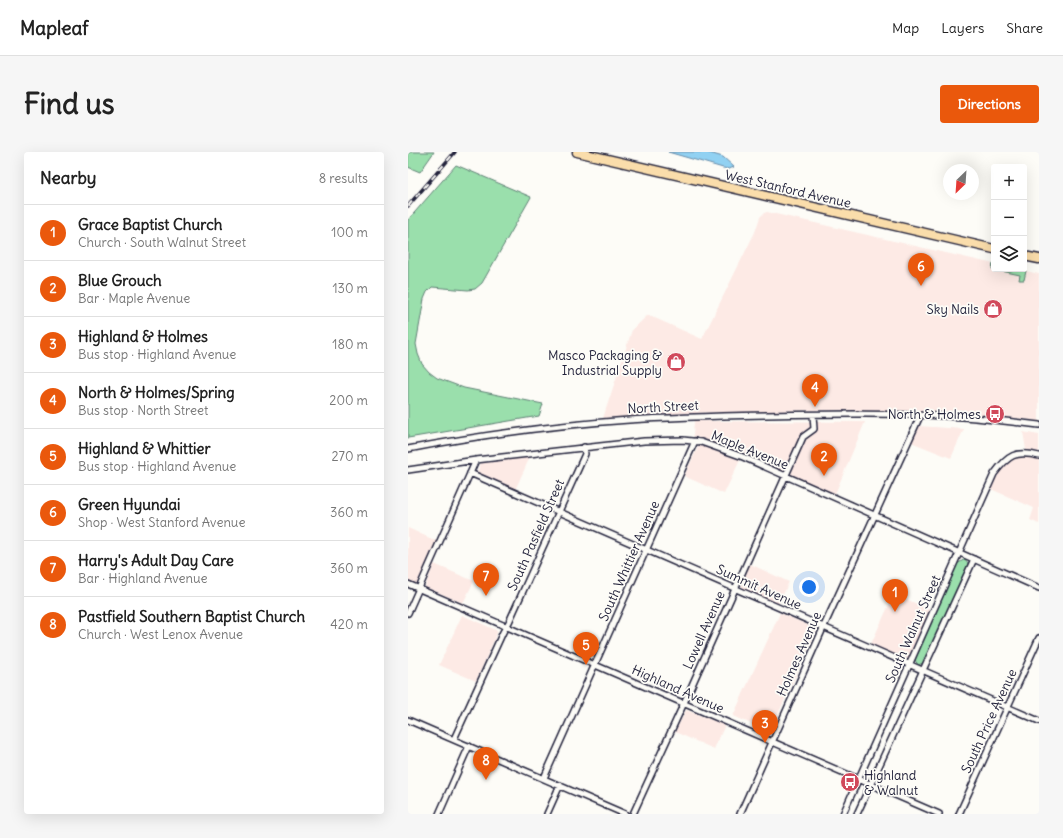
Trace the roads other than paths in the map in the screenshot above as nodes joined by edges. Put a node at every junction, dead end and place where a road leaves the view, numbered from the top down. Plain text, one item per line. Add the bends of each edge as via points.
1 (577, 152) edge
2 (991, 248) edge
3 (1027, 257) edge
4 (1039, 259) edge
5 (813, 415) junction
6 (920, 416) junction
7 (1039, 425) edge
8 (695, 441) junction
9 (584, 447) junction
10 (408, 449) edge
11 (1039, 456) edge
12 (476, 460) junction
13 (408, 470) edge
14 (470, 473) junction
15 (786, 476) junction
16 (558, 512) junction
17 (875, 514) junction
18 (647, 550) junction
19 (960, 552) junction
20 (974, 559) junction
21 (408, 584) edge
22 (419, 588) junction
23 (1039, 588) edge
24 (735, 589) junction
25 (408, 612) edge
26 (506, 626) junction
27 (823, 628) junction
28 (1039, 638) edge
29 (595, 664) junction
30 (909, 665) junction
31 (922, 670) junction
32 (684, 703) junction
33 (1006, 708) junction
34 (408, 720) edge
35 (1039, 721) edge
36 (454, 739) junction
37 (772, 742) junction
38 (470, 746) junction
39 (544, 778) junction
40 (859, 779) junction
41 (870, 784) junction
42 (560, 786) junction
43 (439, 814) edge
44 (547, 814) edge
45 (625, 814) edge
46 (633, 814) edge
47 (740, 814) edge
48 (843, 814) edge
49 (857, 814) edge
50 (939, 814) edge
51 (958, 814) edge

1 - 2 main road, West Stanford Avenue
3 - 4 main road
5 - 6 street, North Street
5 - 10 street, North Street via 622,420 497,434
5 - 15 street, Lowell Avenue via 814,429 803,437
6 - 7 street, North Street via 962,417
6 - 17 street, Holmes Avenue
8 - 9 street, Maple Avenue via 644,441
8 - 15 street, Maple Avenue via 718,447
8 - 18 street, South Whittier Avenue
9 - 12 street, Maple Avenue
9 - 16 street, South Pasfield Street via 585,454
11 - 19 street, South Walnut Street via 1020,453 1009,457 994,474
12 - 13 street, Maple Avenue
12 - 14 street
14 - 16 street, Summit Avenue
14 - 22 street
15 - 17 street, Maple Avenue
15 - 24 street, Lowell Avenue
16 - 18 street, Summit Avenue
16 - 26 street, South Pasfield Street
17 - 19 street, Maple Avenue
17 - 27 street, Holmes Avenue
18 - 24 street, Summit Avenue
18 - 29 street, South Whittier Avenue
19 - 20 street, Maple Avenue
19 - 30 street, South Walnut Street
20 - 23 street, Maple Avenue
20 - 31 street, South Walnut Street
21 - 22 street, Highland Avenue
22 - 25 street
22 - 26 street, Highland Avenue
24 - 27 street, Summit Avenue
24 - 32 street, Lowell Avenue
26 - 29 street, Highland Avenue
26 - 36 street, South Pasfield Street
27 - 30 street, Summit Avenue
27 - 37 street, Holmes Avenue
28 - 33 street, South Price Avenue
29 - 32 street, Highland Avenue
29 - 39 street, South Whittier Avenue
30 - 31 street, Summit Avenue
30 - 40 street, South Walnut Street
31 - 33 street, Summit Avenue
31 - 41 street, South Walnut Street
32 - 37 street, Highland Avenue
32 - 46 street, Lowell Avenue
33 - 35 street, Summit Avenue
33 - 51 street, South Price Avenue
34 - 36 street
36 - 38 street
37 - 40 street, Highland Avenue
37 - 47 street, Holmes Avenue
38 - 39 street
38 - 43 street
39 - 42 street
40 - 41 street, Highland Avenue
40 - 48 street, South Walnut Street
41 - 49 street, South Walnut Street
41 - 50 street, Highland Avenue
42 - 44 street
42 - 45 street

